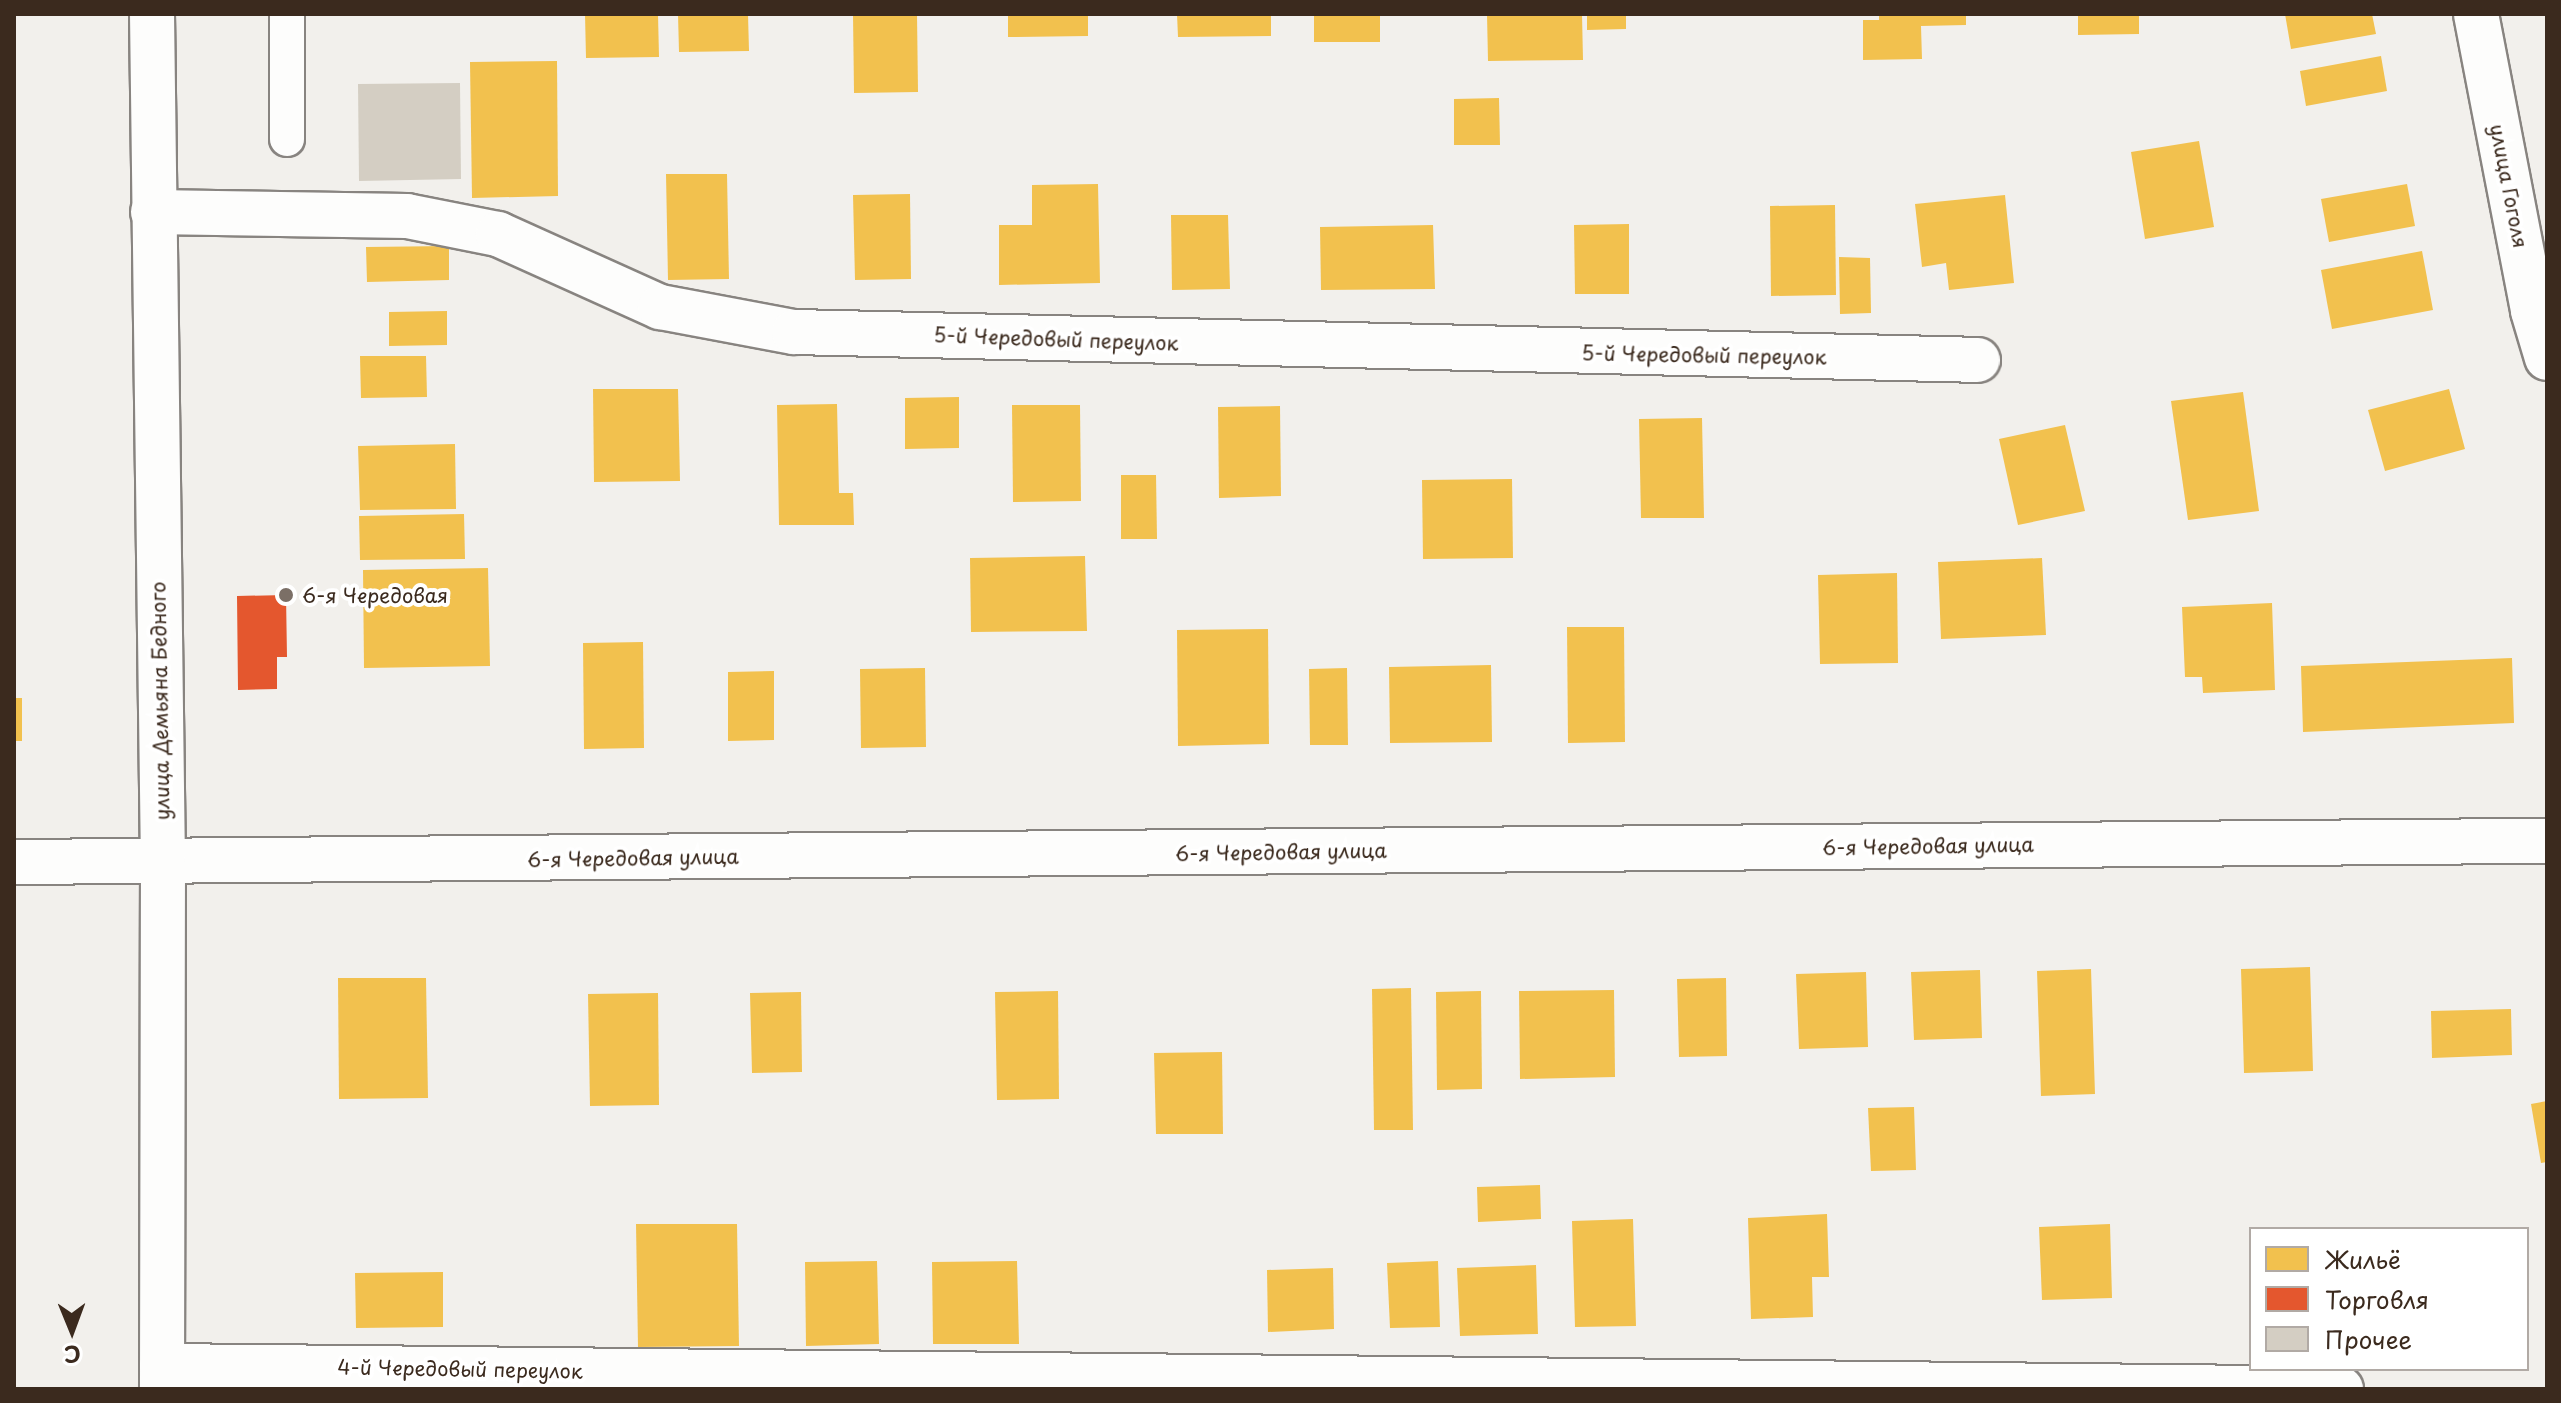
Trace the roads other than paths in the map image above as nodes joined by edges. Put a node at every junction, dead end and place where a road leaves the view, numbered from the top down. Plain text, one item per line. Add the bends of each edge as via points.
1 (152, 14) edge
2 (287, 14) edge
3 (2476, 14) edge
4 (287, 139) dead end
5 (153, 212) junction
6 (2547, 358) edge
7 (1978, 360) dead end
8 (2547, 841) edge
9 (14, 862) edge
10 (163, 863) junction
11 (162, 1377) edge
12 (2341, 1389) edge

1 - 5 street, улица Демьяна Бедного
2 - 4 lane
3 - 6 street, улица Гоголя via 2533,311
5 - 7 street, 5-й Чередовый переулок via 407,216 498,234 660,307 794,332
5 - 10 street, улица Демьяна Бедного
8 - 10 street, 6-я Чередовая улица
9 - 10 street, 6-я Чередовая улица
10 - 11 street, улица Демьяна Бедного
11 - 12 street, 4-й Чередовый переулок via 2210,1384

